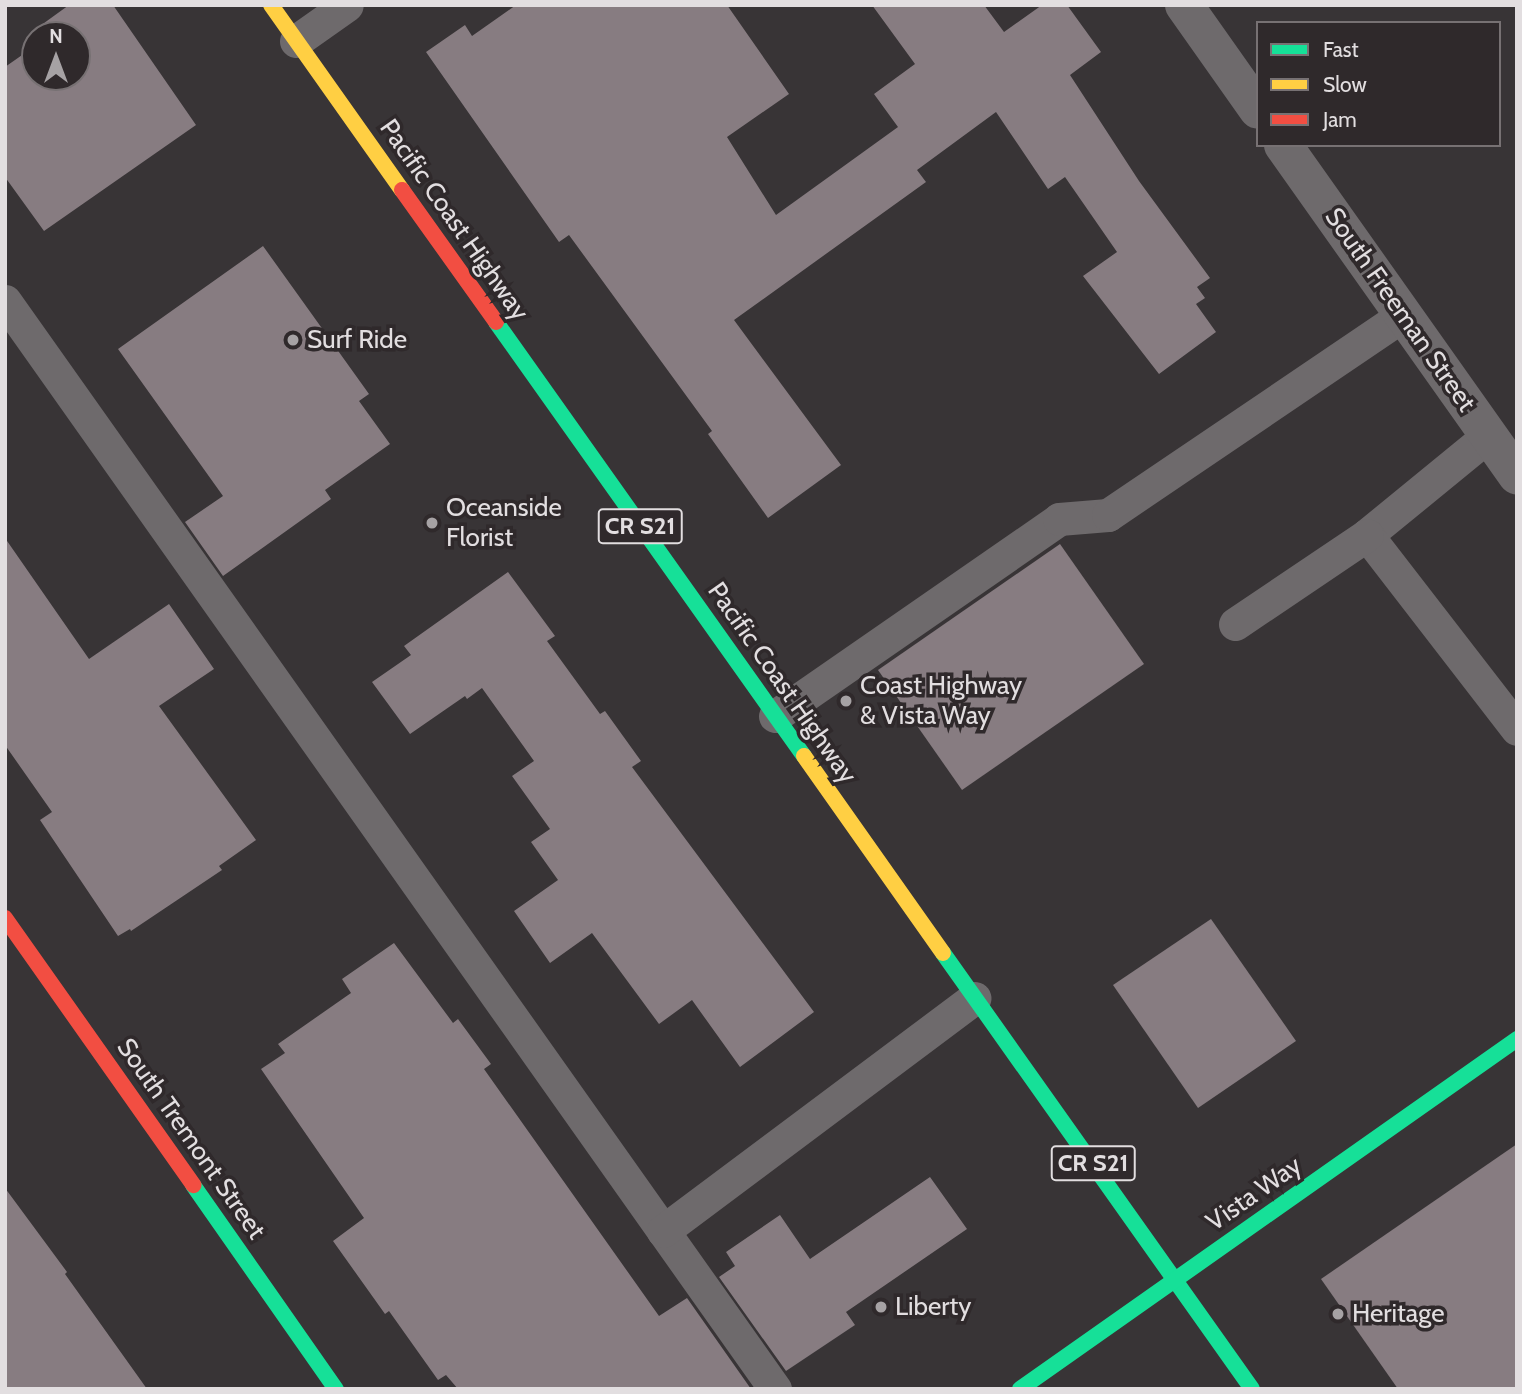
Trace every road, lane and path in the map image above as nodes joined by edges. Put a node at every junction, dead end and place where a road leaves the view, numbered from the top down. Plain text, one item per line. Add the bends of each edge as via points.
1 (271, 5) edge
2 (347, 5) edge
3 (1184, 5) edge
4 (296, 41) junction
5 (1256, 107) edge
6 (1284, 147) edge
7 (5, 301) edge
8 (1403, 315) junction
9 (1489, 435) junction
10 (1517, 475) edge
11 (1367, 535) junction
12 (1235, 624) dead end
13 (775, 716) junction
14 (1517, 729) edge
15 (5, 918) edge
16 (975, 998) junction
17 (1517, 1039) edge
18 (663, 1231) junction
19 (1175, 1280) junction
20 (336, 1389) edge
21 (775, 1389) edge
22 (1020, 1389) edge
23 (1252, 1389) edge

1 - 4 main road, Pacific Coast Highway / CR S21
2 - 4 lane
3 - 5 street
4 - 13 main road, Pacific Coast Highway / CR S21
6 - 8 street, South Freeman Street
7 - 18 lane
8 - 9 street, South Freeman Street
8 - 13 lane via 1108,515 1059,519
9 - 10 street, South Freeman Street
9 - 11 lane
11 - 12 lane
11 - 14 lane
13 - 16 main road, Pacific Coast Highway / CR S21
15 - 20 main road, South Tremont Street
16 - 18 lane
16 - 19 main road, Pacific Coast Highway / CR S21
17 - 19 main road, Vista Way
18 - 21 lane
19 - 22 main road, Vista Way
19 - 23 main road, Pacific Coast Highway / CR S21

